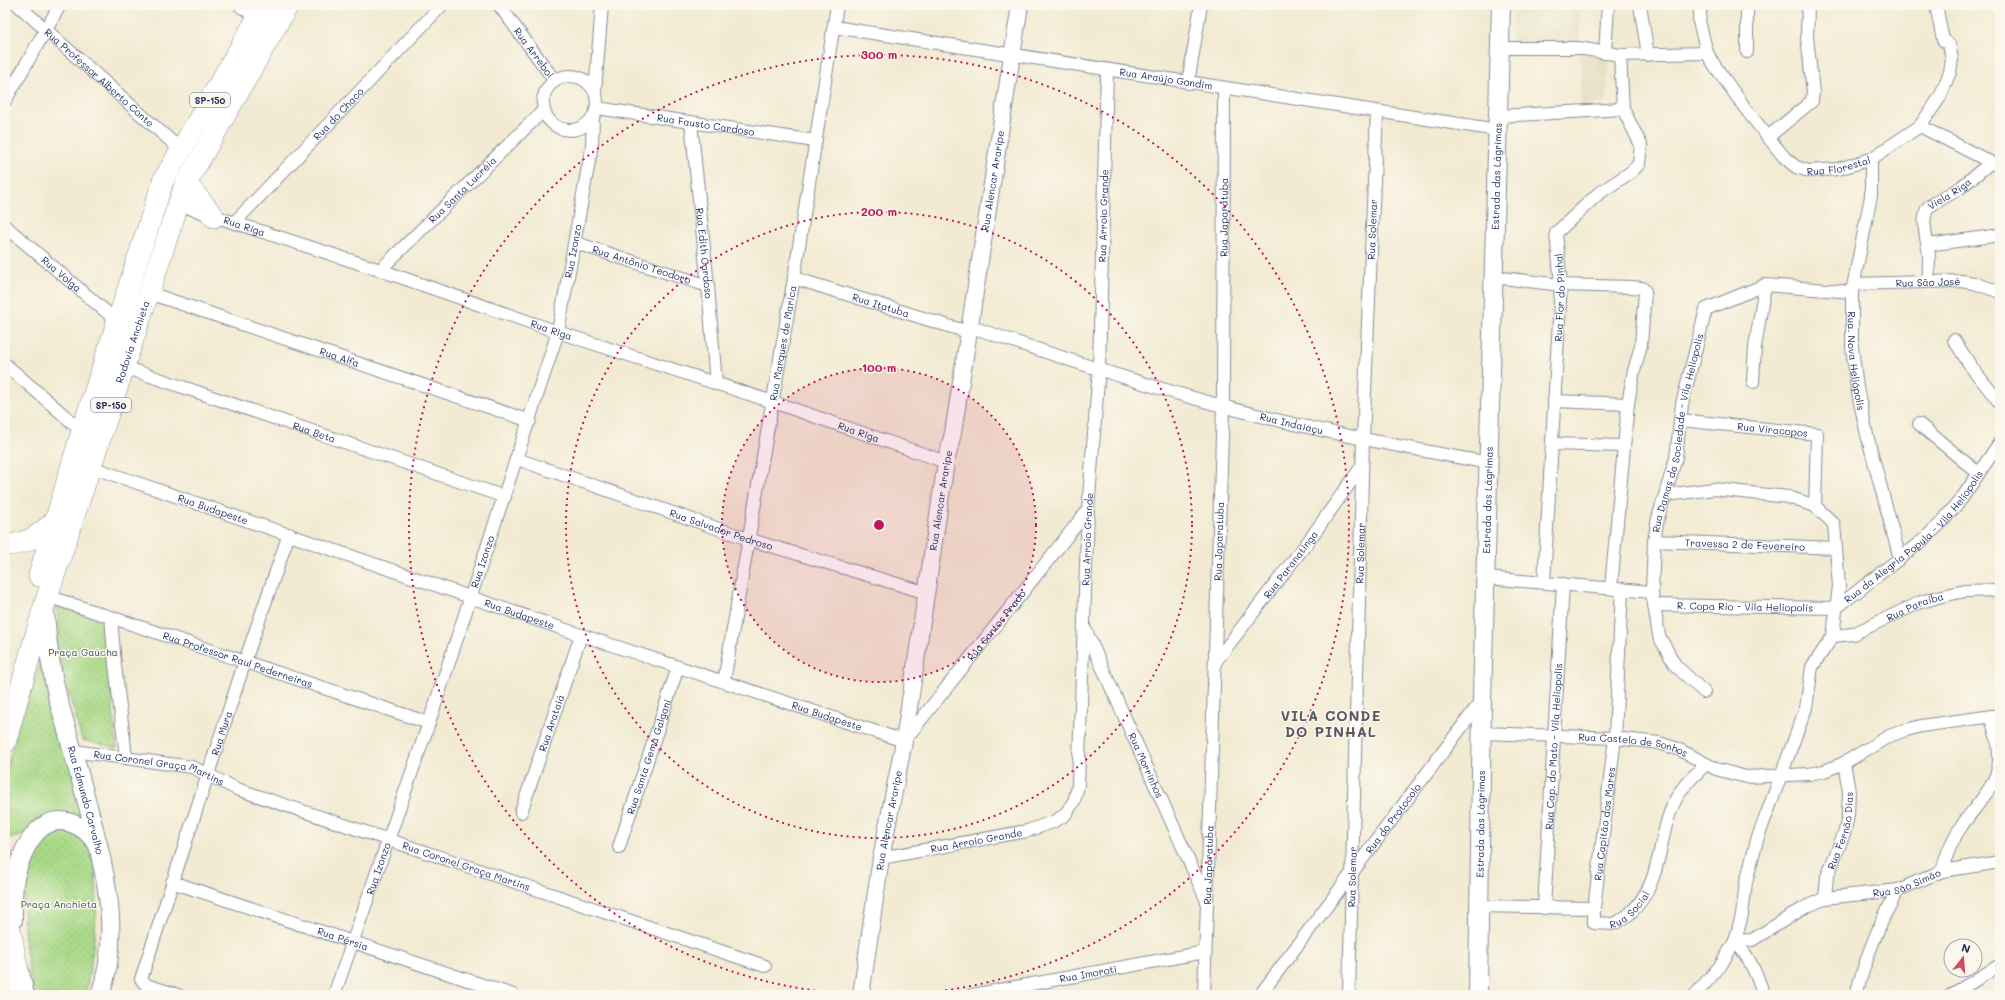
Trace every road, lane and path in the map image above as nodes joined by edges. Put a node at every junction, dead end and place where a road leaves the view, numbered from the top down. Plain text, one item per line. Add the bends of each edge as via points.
1 (18, 5) edge
2 (60, 5) edge
3 (288, 5) edge
4 (442, 5) edge
5 (499, 5) edge
6 (602, 5) edge
7 (837, 5) edge
8 (1020, 5) edge
9 (1201, 5) edge
10 (1501, 5) edge
11 (1608, 5) edge
12 (1640, 5) edge
13 (1702, 5) edge
14 (1747, 5) edge
15 (1808, 5) edge
16 (1936, 5) edge
17 (256, 8) edge
18 (834, 27) junction
19 (46, 29) junction
20 (1500, 48) junction
21 (1747, 52) dead end
22 (1605, 53) junction
23 (1707, 53) junction
24 (1013, 54) junction
25 (1620, 55) junction
26 (1648, 55) junction
27 (1107, 70) junction
28 (555, 81) junction
29 (1188, 83) junction
30 (1224, 88) junction
31 (595, 91) junction
32 (5, 101) edge
33 (1623, 109) junction
34 (544, 110) junction
35 (1377, 112) junction
36 (595, 113) junction
37 (691, 122) junction
38 (1498, 123) junction
39 (1920, 126) junction
40 (1768, 137) junction
41 (815, 141) junction
42 (181, 150) junction
43 (1871, 159) junction
44 (1995, 165) edge
45 (186, 183) junction
46 (157, 196) junction
47 (178, 204) junction
48 (224, 220) junction
49 (5, 226) edge
50 (2000, 234) edge
51 (576, 243) junction
52 (1928, 245) junction
53 (380, 270) junction
54 (1494, 277) junction
55 (794, 278) junction
56 (1928, 281) junction
57 (1561, 285) junction
58 (1765, 285) junction
59 (708, 286) junction
60 (1853, 288) junction
61 (2000, 292) edge
62 (149, 293) junction
63 (117, 321) junction
64 (969, 329) junction
65 (558, 332) junction
66 (1954, 340) dead end
67 (5, 364) edge
68 (124, 367) junction
69 (1099, 369) junction
70 (1753, 382) dead end
71 (716, 384) junction
72 (1554, 401) junction
73 (773, 402) junction
74 (1628, 404) junction
75 (2000, 404) edge
76 (1224, 406) junction
77 (1680, 420) junction
78 (530, 421) junction
79 (1919, 424) dead end
80 (82, 431) junction
81 (1363, 440) junction
82 (2000, 442) edge
83 (1552, 444) junction
84 (1623, 446) junction
85 (517, 459) junction
86 (946, 462) junction
87 (1488, 463) junction
88 (1362, 466) junction
89 (91, 468) junction
90 (1978, 473) junction
91 (1666, 496) junction
92 (505, 497) junction
93 (1815, 506) junction
94 (1088, 510) junction
95 (57, 518) junction
96 (289, 534) junction
97 (748, 539) junction
98 (1654, 541) junction
99 (5, 545) edge
100 (1836, 548) junction
101 (1900, 559) junction
102 (1486, 578) junction
103 (1544, 582) junction
104 (1563, 584) junction
105 (1616, 589) junction
106 (2000, 590) edge
107 (1652, 592) junction
108 (928, 593) junction
109 (471, 597) junction
110 (46, 601) junction
111 (1654, 605) junction
112 (1836, 608) junction
113 (111, 617) junction
114 (1085, 628) junction
115 (581, 635) junction
116 (1833, 636) junction
117 (245, 661) junction
118 (1216, 661) junction
119 (678, 667) junction
120 (724, 681) junction
121 (5, 686) edge
122 (1704, 692) dead end
123 (1482, 700) junction
124 (1995, 716) edge
125 (429, 723) junction
126 (1482, 733) junction
127 (1553, 737) junction
128 (1615, 738) junction
129 (904, 742) junction
130 (5, 743) edge
131 (74, 751) junction
132 (126, 757) junction
133 (1844, 763) junction
134 (1706, 764) junction
135 (208, 773) junction
136 (1780, 775) junction
137 (522, 812) dead end
138 (387, 840) junction
139 (99, 845) junction
140 (619, 847) dead end
141 (882, 858) junction
142 (2000, 862) edge
143 (1942, 871) junction
144 (1352, 873) junction
145 (172, 882) junction
146 (1898, 890) junction
147 (1825, 898) junction
148 (1208, 902) junction
149 (5, 903) edge
150 (1479, 906) junction
151 (1544, 908) junction
152 (1594, 908) junction
153 (12, 941) junction
154 (1735, 941) junction
155 (352, 942) junction
156 (1205, 952) junction
157 (2000, 965) edge
158 (765, 966) dead end
159 (18, 972) joint
160 (102, 992) edge
161 (23, 995) edge
162 (178, 995) edge
163 (334, 995) edge
164 (513, 995) edge
165 (861, 995) edge
166 (972, 995) edge
167 (1204, 995) edge
168 (1260, 995) edge
169 (1349, 995) edge
170 (1478, 995) edge
171 (1696, 995) edge
172 (1764, 995) edge
173 (1856, 995) edge
174 (1951, 995) edge

1 - 19 street, Rua Professor Alberto Conte
2 - 19 street
3 - 45 highway, Rodovia Anchieta / SP-150
4 - 48 street, Rua do Chaco
5 - 28 street, Rua Arrebol
6 - 31 street
7 - 18 street, Rua Marques de Marica
8 - 24 street, Rua Alencar Araripe
9 - 29 street
10 - 20 main road, Estrada das Lágrimas
11 - 22 street
12 - 26 street
13 - 23 street, Rua Florestal via 1698,21
14 - 21 street
15 - 40 street via 1807,37 1812,102
16 - 39 street, Rua Florestal via 1943,40 1949,44 1952,59 1950,72 1940,97
17 - 42 highway, Rodovia Anchieta / SP-150
18 - 24 street, Rua Araújo Gondim
18 - 41 street, Rua Marques de Marica
19 - 32 street
19 - 42 street, Rua Professor Alberto Conte
20 - 22 street via 1578,48
20 - 38 main road, Estrada das Lágrimas
22 - 25 street
23 - 26 street
23 - 40 street, Rua Florestal
24 - 27 street, Rua Araújo Gondim
24 - 64 street, Rua Alencar Araripe
25 - 26 street
25 - 33 street, Rua Flor do Pinhal
27 - 29 street, Rua Araújo Gondim
27 - 69 street, Rua Arroio Grande
28 - 31 street via 563,77 581,78
28 - 34 street via 545,94
29 - 30 street, Rua Araújo Gondim
30 - 35 street, Rua Araújo Gondim
30 - 76 street, Rua Japaratuba
31 - 36 street via 598,100
33 - 38 street, Rua Araújo Gondim
33 - 57 street, Rua Flor do Pinhal via 1641,145 1639,164 1598,194 1556,233
34 - 36 street via 556,126 566,130 586,126
34 - 53 street, Rua Santa Lucréia
35 - 38 street, Rua Araújo Gondim
35 - 81 street, Rua Solemar
36 - 37 street, Rua Fausto Cardoso
36 - 51 street, Rua Izonzo
37 - 41 street, Rua Fausto Cardoso
37 - 59 street, Rua Edith Cardoso
38 - 54 main road, Estrada das Lágrimas
39 - 43 street, Rua Florestal
39 - 44 street
40 - 43 street, Rua Florestal via 1784,157 1802,170 1838,169
41 - 55 street, Rua Marques de Marica
42 - 46 highway, Rodovia Anchieta / SP-150 via 166,173
43 - 60 street, Rua. Nova Heliópolis via 1870,204
44 - 52 street, Viela Riga via 1928,207 1925,220
45 - 47 highway, Rodovia Anchieta / SP-150
45 - 48 highway
46 - 47 street, Rua Riga
46 - 63 highway, Rodovia Anchieta / SP-150
47 - 48 street, Rua Riga
47 - 62 highway, Rodovia Anchieta / SP-150
48 - 53 street, Rua Riga
49 - 63 street, Rua Volga
50 - 52 street
51 - 59 street, Rua Antônio Teodoro
51 - 65 street, Rua Izonzo
52 - 56 street, Viela Riga
53 - 65 street, Rua Riga
54 - 57 street
54 - 87 main road, Estrada das Lágrimas
55 - 64 street, Rua Itatuba
55 - 73 street, Rua Marques de Marica
56 - 60 street, Rua São José
56 - 61 street, Rua São José via 1974,283
57 - 72 street, Rua Flor do Pinhal
57 - 74 street, Rua Capitão dos Mares via 1631,287 1642,288 1645,291 1641,345
58 - 60 street, Rua Damas da Sociedade - Vila Heliopolis
58 - 70 street via 1755,347
58 - 77 street, Rua Damas da Sociedade - Vila Heliopolis via 1706,309
59 - 71 street, Rua Edith Cardoso
60 - 101 street, Rua. Nova Heliópolis via 1852,347 1857,388
62 - 68 highway, Rodovia Anchieta / SP-150
62 - 78 street, Rua Alfa
63 - 80 highway, Rodovia Anchieta / SP-150
64 - 69 street, Rua Itatuba
64 - 86 street, Rua Alencar Araripe
65 - 71 street, Rua Riga
65 - 78 street, Rua Izonzo
66 - 75 street
67 - 80 street
68 - 89 highway, Rodovia Anchieta / SP-150
68 - 92 street, Rua Beta
69 - 76 street, Rua Indaiaçu
69 - 94 street, Rua Arroio Grande
71 - 73 street, Rua Riga
72 - 74 street
72 - 83 street, Rua Flor do Pinhal
73 - 86 street, Rua Riga
73 - 97 street, Rua Marques de Marica
74 - 84 street, Rua Capitão dos Mares
76 - 81 street, Rua Indaiaçu
76 - 118 street, Rua Japaratuba
77 - 91 street, Rua Damas da Sociedade - Vila Heliopolis via 1676,458
77 - 93 street, Rua Viracopos via 1817,434
78 - 85 street, Rua Izonzo
79 - 90 street
80 - 95 highway, Rodovia Anchieta / SP-150
81 - 87 street, Rua Indaiaçu
81 - 88 street, Rua Solemar
82 - 90 street, Rua da Alegria Popula - Vila Heliopolis
83 - 84 street
83 - 103 street, Rua Flor do Pinhal
84 - 105 street, Rua Capitão dos Mares
85 - 92 street, Rua Izonzo
85 - 97 street, Rua Salvador Pedroso
86 - 108 street, Rua Alencar Araripe
87 - 102 main road, Estrada das Lágrimas
88 - 118 street, Rua Paranatinga via 1310,539
88 - 144 street, Rua Solemar
89 - 96 street, Rua Budapeste
89 - 110 highway, Rodovia Anchieta / SP-150
90 - 101 street, Rua da Alegria Popula - Vila Heliopolis via 1942,522
91 - 93 street via 1714,489 1788,497
91 - 98 street, Rua Damas da Sociedade - Vila Heliopolis via 1658,518
92 - 109 street, Rua Izonzo
93 - 100 street via 1834,524
94 - 114 street, Rua Arroio Grande
94 - 129 street, Rua Santos Prado
95 - 99 highway via 36,537 23,544
95 - 121 highway, Rodovia Anchieta / SP-150
96 - 109 street, Rua Budapeste
96 - 117 street, Rua Mura
97 - 108 street, Rua Salvador Pedroso
97 - 120 street, Rua Marques de Marica
98 - 100 street, Travessa 2 de Fevereiro
98 - 107 street, Rua Damas da Sociedade - Vila Heliopolis
100 - 112 street via 1839,586
101 - 112 street, Rua da Alegria Popula - Vila Heliopolis
102 - 103 street
102 - 123 main road, Estrada das Lágrimas
103 - 104 street
104 - 105 street
104 - 127 street, Rua Cap. do Mato - Vila Heliopolis
105 - 107 street
105 - 128 street, Rua Capitão dos Mares
106 - 116 street, Rua Paraíba via 1965,590 1942,596 1921,602 1853,634
107 - 111 street, Rua Damas da Sociedade - Vila Heliopolis
108 - 129 street, Rua Alencar Araripe
109 - 115 street, Rua Budapeste
109 - 125 street, Rua Izonzo
110 - 113 street, Rua Professor Raul Pederneiras
110 - 130 highway, Rodovia Anchieta / SP-150
110 - 131 main road, Rua Edmundo Carvalho via 46,638 58,698
111 - 112 street, R. Copa Rio - Vila Heliopolis
111 - 122 street, Rua Damas da Sociedade - Vila Heliopolis via 1659,636 1675,665
112 - 116 street
113 - 117 street, Rua Professor Raul Pederneiras
113 - 132 street
114 - 141 street, Rua Arroio Grande via 1078,786 1074,801 1065,815 1054,822 1027,831
114 - 148 street, Rua Morrinhos
115 - 119 street, Rua Budapeste
115 - 137 street, Rua Arataiá
116 - 136 street via 1812,667 1806,708
117 - 125 street, Rua Professor Raul Pederneiras
117 - 135 street, Rua Mura
118 - 148 street, Rua Japaratuba
119 - 120 street, Rua Budapeste
119 - 140 street, Rua Santa Gema Galgani
120 - 129 street, Rua Budapeste
123 - 126 main road, Estrada das Lágrimas
123 - 144 street, Rua do Protocolo
124 - 133 street, Rua Castelo de Sonhos via 1921,726 1904,731 1889,736
124 - 143 street, Rua São Simão via 1999,751 1996,773 1990,787 1955,837
125 - 138 street, Rua Izonzo
126 - 127 street, Rua Castelo de Sonhos
126 - 150 main road, Estrada das Lágrimas
127 - 128 street, Rua Castelo de Sonhos
127 - 151 street, Rua Cap. do Mato - Vila Heliopolis
128 - 134 street, Rua Castelo de Sonhos via 1659,743 1678,749
128 - 152 street, Rua Capitão dos Mares
129 - 141 street, Rua Alencar Araripe
131 - 132 street, Rua Coronel Graça Martins
131 - 139 main road, Rua Edmundo Carvalho
132 - 135 street, Rua Coronel Graça Martins via 192,767
133 - 136 street, Rua Castelo de Sonhos via 1809,774
133 - 147 street, Rua Fernão Dias via 1849,791 1848,815 1845,831 1827,877
134 - 136 street, Rua Castelo de Sonhos via 1726,773 1746,777
134 - 152 street, Rua Social via 1677,796 1653,880 1637,907 1614,924 1594,923
135 - 138 street, Rua Coronel Graça Martins via 237,789
135 - 145 street, Rua Mura
136 - 154 street via 1756,840
138 - 155 street, Rua Izonzo
138 - 158 street, Rua Coronel Graça Martins
139 - 153 main road via 81,827 71,823 54,822 37,830 26,845 16,875
139 - 160 main road, Rua Edmundo Carvalho via 111,922 109,960
141 - 165 street, Rua Alencar Araripe
142 - 143 street
143 - 146 street, Rua São Simão
144 - 168 street, Rua do Protocolo
144 - 169 street, Rua Solemar
145 - 155 street, Rua Pérsia
145 - 162 street, Rua Mura via 141,979 146,985
146 - 147 street, Rua São Simão
146 - 173 street via 1874,936
147 - 154 street, Rua São Simão via 1752,940
148 - 156 street, Rua Japaratuba
149 - 153 highway
150 - 151 street, Rua Social
150 - 170 main road, Estrada das Lágrimas
151 - 152 street, Rua Social
153 - 159 highway
154 - 171 street via 1721,965
154 - 172 street via 1744,950
155 - 163 street, Rua Izonzo
155 - 164 street, Rua Pérsia
156 - 166 street, Rua Imoroti
156 - 167 street, Rua Japaratuba
157 - 174 street
159 - 161 highway

